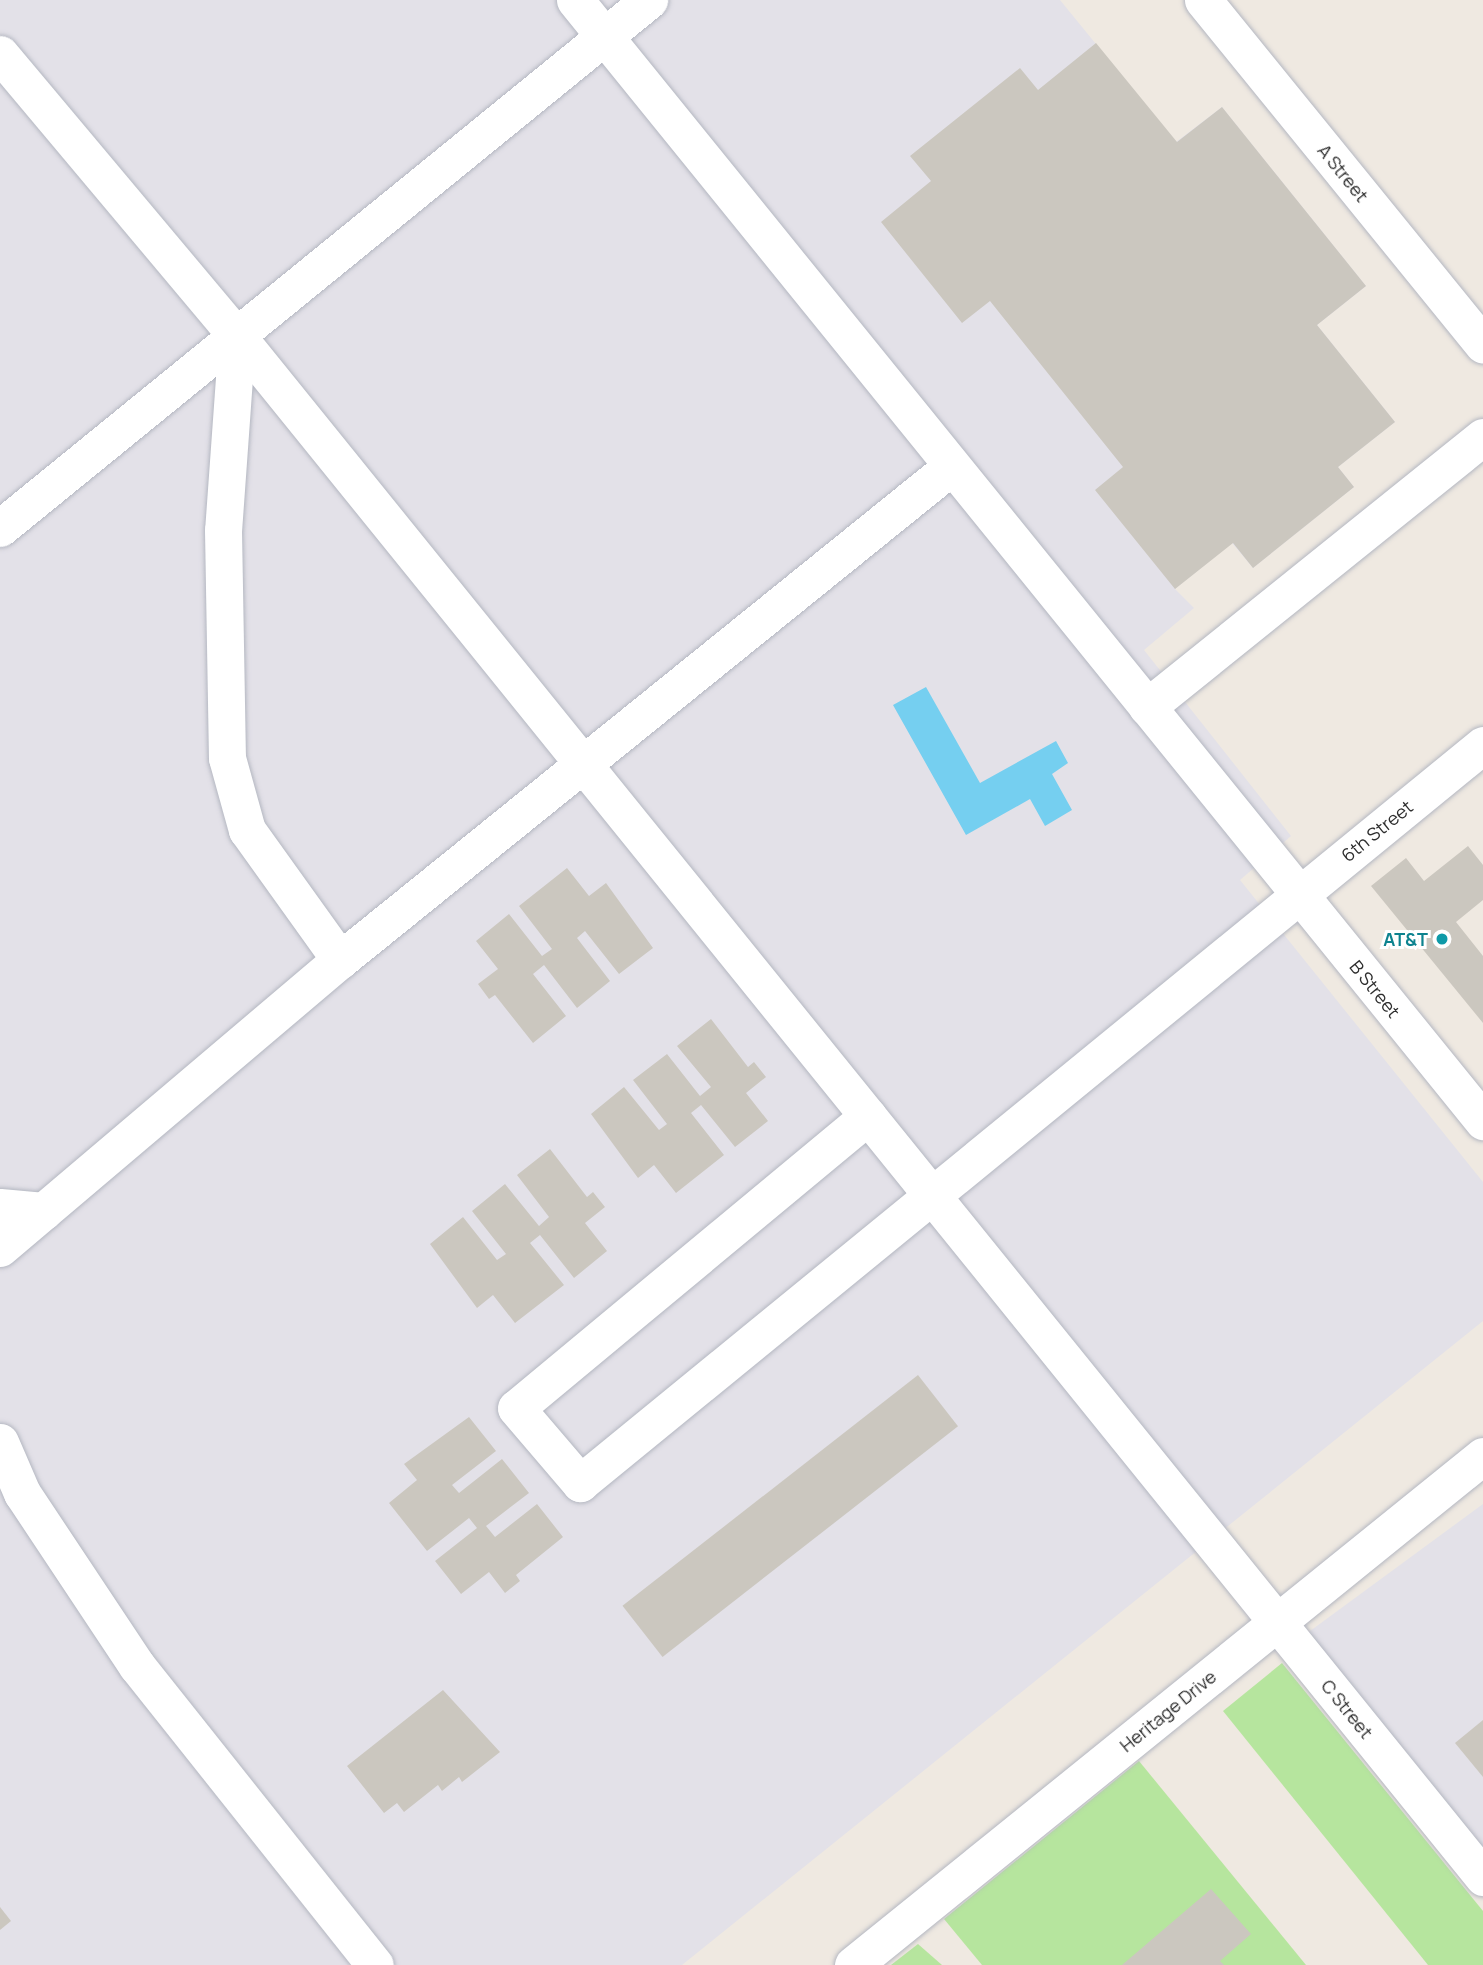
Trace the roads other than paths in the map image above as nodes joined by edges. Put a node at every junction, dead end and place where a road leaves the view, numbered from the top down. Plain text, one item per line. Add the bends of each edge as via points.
1 (575, 0) edge
2 (649, 0) edge
3 (1203, 0) edge
4 (604, 36) junction
5 (0, 54) edge
6 (237, 336) junction
7 (1483, 345) edge
8 (1483, 436) edge
9 (952, 466) junction
10 (0, 528) edge
11 (1147, 706) junction
12 (1483, 746) edge
13 (583, 765) junction
14 (1299, 894) junction
15 (340, 960) junction
16 (868, 1116) junction
17 (1483, 1121) edge
18 (930, 1193) junction
19 (0, 1207) edge
20 (44, 1211) junction
21 (0, 1248) edge
22 (0, 1441) edge
23 (1483, 1456) edge
24 (1277, 1623) junction
25 (1483, 1877) edge
26 (375, 1965) edge
27 (853, 1965) edge

1 - 4 street, B Street
2 - 4 street
3 - 7 street, A Street
4 - 6 street
4 - 9 street, B Street
5 - 6 street, C Street
6 - 10 street
6 - 13 street, C Street
6 - 15 street via 223,530 227,758 247,830
8 - 11 street
9 - 11 street, B Street
9 - 13 street
11 - 14 street, B Street
12 - 14 street, 6th Street
13 - 15 street
13 - 16 street, C Street
14 - 17 street, B Street
14 - 18 street, 6th Street
15 - 20 street
16 - 18 street, C Street
16 - 18 street, 6th Street via 516,1408 580,1483
18 - 24 street, C Street
19 - 20 street
20 - 21 street
22 - 26 street via 22,1493 137,1666
23 - 24 street, Heritage Drive
24 - 25 street, C Street
24 - 27 street, Heritage Drive

